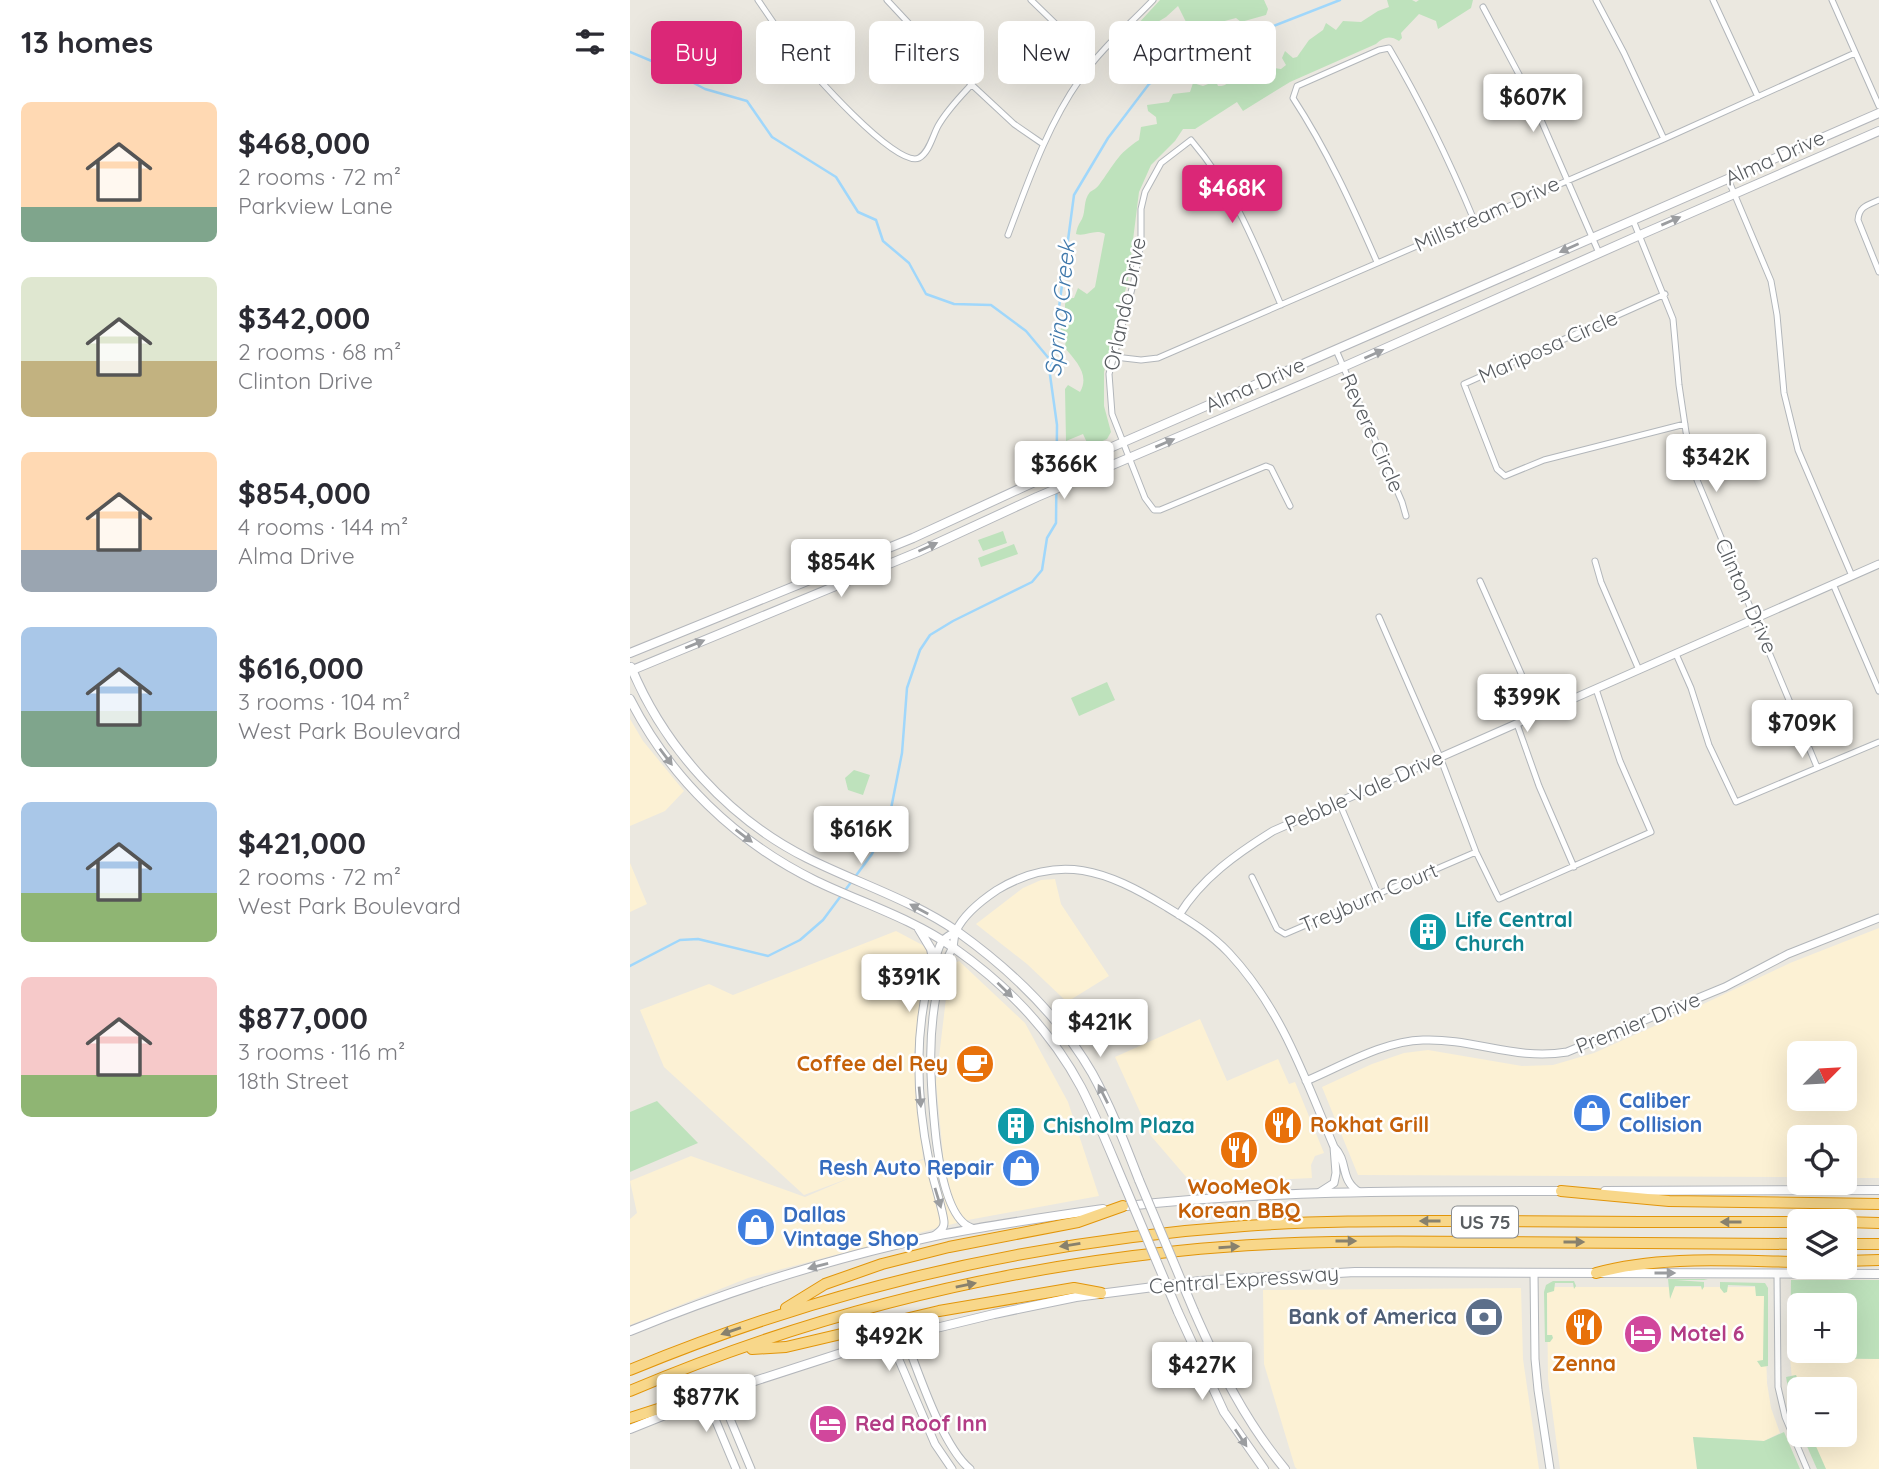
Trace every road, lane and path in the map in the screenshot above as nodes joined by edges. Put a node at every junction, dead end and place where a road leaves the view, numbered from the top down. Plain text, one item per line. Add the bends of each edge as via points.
1 (758, 0) edge
2 (887, 0) edge
3 (1031, 0) edge
4 (1153, 0) edge
5 (1596, 0) edge
6 (1713, 0) edge
7 (1832, 0) edge
8 (1483, 7) dead end
9 (1053, 21) edge
10 (1856, 54) junction
11 (1095, 60) edge
12 (1077, 84) edge
13 (972, 85) junction
14 (1758, 97) junction
15 (1879, 106) edge
16 (1879, 113) edge
17 (1879, 131) edge
18 (1664, 139) junction
19 (1043, 144) junction
20 (1568, 179) junction
21 (1728, 179) junction
22 (1735, 193) junction
23 (1879, 200) edge
24 (1474, 219) junction
25 (1633, 219) junction
26 (1008, 235) dead end
27 (1640, 235) junction
28 (1593, 237) junction
29 (1599, 253) junction
30 (1377, 262) junction
31 (1879, 272) edge
32 (1665, 294) junction
33 (1281, 305) junction
34 (1336, 350) junction
35 (1115, 357) junction
36 (1343, 367) junction
37 (1685, 424) junction
38 (1122, 443) junction
39 (1129, 458) junction
40 (1290, 506) dead end
41 (1406, 516) dead end
42 (957, 517) junction
43 (964, 531) junction
44 (1595, 561) dead end
45 (1879, 564) edge
46 (1852, 576) junction
47 (1480, 581) dead end
48 (1833, 584) junction
49 (782, 591) junction
50 (788, 606) junction
51 (1379, 617) dead end
52 (1757, 619) junction
53 (630, 653) edge
54 (1676, 654) junction
55 (631, 668) edge
56 (1639, 670) junction
57 (1596, 689) junction
58 (1879, 691) edge
59 (630, 699) edge
60 (1539, 714) junction
61 (1517, 724) junction
62 (1879, 742) edge
63 (1440, 757) junction
64 (1817, 767) junction
65 (1339, 802) junction
66 (772, 837) junction
67 (763, 849) junction
68 (1476, 852) junction
69 (1574, 867) junction
70 (1252, 877) dead end
71 (1378, 894) junction
72 (1179, 915) junction
73 (1879, 918) edge
74 (918, 926) junction
75 (956, 931) junction
76 (942, 940) junction
77 (953, 947) junction
78 (933, 963) junction
79 (921, 1040) junction
80 (931, 1041) junction
81 (1306, 1081) junction
82 (1334, 1147) junction
83 (938, 1152) junction
84 (927, 1154) junction
85 (1879, 1190) edge
86 (1561, 1191) junction
87 (1321, 1192) junction
88 (1359, 1192) junction
89 (1879, 1204) edge
90 (1123, 1206) junction
91 (1787, 1222) edge
92 (1857, 1222) edge
93 (1879, 1223) edge
94 (972, 1229) junction
95 (932, 1237) junction
96 (1787, 1244) edge
97 (1857, 1244) edge
98 (1879, 1244) edge
99 (1879, 1260) edge
100 (1857, 1261) edge
101 (1787, 1262) edge
102 (1534, 1273) junction
103 (1596, 1273) junction
104 (1777, 1274) junction
105 (1879, 1274) edge
106 (1101, 1293) junction
107 (770, 1318) junction
108 (630, 1331) edge
109 (904, 1335) junction
110 (890, 1339) junction
111 (735, 1350) junction
112 (630, 1370) edge
113 (730, 1389) junction
114 (630, 1391) edge
115 (712, 1395) junction
116 (630, 1418) edge
117 (940, 1422) junction
118 (928, 1428) junction
119 (630, 1429) edge
120 (952, 1449) junction
121 (942, 1456) junction
122 (736, 1469) edge
123 (751, 1469) edge
124 (952, 1469) edge
125 (970, 1469) edge
126 (1264, 1469) edge
127 (1285, 1469) edge
128 (1550, 1469) edge
129 (1807, 1469) edge

1 - 13 street via 845,107 911,159 924,153 942,120
2 - 13 street
3 - 9 street
4 - 11 street
5 - 18 street
6 - 14 street
7 - 10 street
8 - 20 street
10 - 14 street, Millstream Drive
10 - 15 street
12 - 19 street
13 - 19 street
14 - 18 street, Millstream Drive
16 - 21 main road, Alma Drive
17 - 22 main road, Alma Drive
18 - 20 street, Millstream Drive
19 - 26 street
20 - 24 street, Millstream Drive
20 - 28 street
21 - 22 street
21 - 25 main road, Alma Drive
27 -> 22 main road, Alma Drive
22 - 46 street via 1771,281 1784,393 1798,450
23 - 31 street via 1863,207 1858,220
24 - 30 street, Millstream Drive
24 - 30 street via 1440,140 1389,48 1297,86 1293,98 1340,178
25 - 27 street, Clinton Drive
25 - 28 main road, Alma Drive
27 - 29 main road, Alma Drive
27 - 32 street, Clinton Drive
28 - 29 street
28 -> 34 main road, Alma Drive
36 -> 29 main road, Alma Drive
30 - 33 street, Millstream Drive
32 - 37 street, Clinton Drive via 1673,319
32 - 37 street, Mariposa Circle via 1464,384 1497,469 1505,476 1544,460
33 - 35 street, Millstream Drive via 1158,358
33 - 35 street, Orlando Drive via 1232,196 1191,140 1161,163 1145,192 1141,243
34 - 36 street, Revere Circle
34 - 38 main road, Alma Drive
35 - 38 street, Orlando Drive via 1109,393
39 -> 36 main road, Alma Drive
36 - 41 street, Revere Circle
37 - 52 street, Clinton Drive via 1710,516
38 - 39 street, Orlando Drive
38 - 42 main road, Alma Drive
39 - 40 street, Orlando Drive via 1154,510 1266,466 1275,474
39 - 43 main road, Alma Drive
42 - 43 main road
42 - 49 main road, Alma Drive
50 -> 43 main road, Alma Drive
44 - 56 street
45 - 46 street, Pebble Vale Drive
46 - 48 street, Pebble Vale Drive
47 - 60 street
48 - 52 street, Pebble Vale Drive
48 - 58 street
49 - 50 main road
49 - 53 main road, Alma Drive
55 -> 50 main road, Alma Drive
51 - 63 street
52 - 54 street, Pebble Vale Drive
52 - 64 street, Clinton Drive
54 - 56 street, Pebble Vale Drive
54 - 64 street via 1709,745 1736,802
55 - 66 main road via 651,709 688,760 728,803
56 - 57 street, Pebble Vale Drive
57 - 60 street, Pebble Vale Drive
57 - 69 street via 1651,832
59 -> 67 main road via 657,745 692,790
60 - 61 street, Pebble Vale Drive
61 - 63 street, Pebble Vale Drive
61 - 69 street
62 - 64 street
63 - 65 street, Pebble Vale Drive
63 - 68 street
65 - 71 street
65 - 72 street, Pebble Vale Drive via 1273,831 1236,855 1202,884
66 - 67 main road
75 -> 66 main road
67 - 74 main road via 818,882
68 - 69 street via 1499,899
68 - 71 street, Treyburn Court
70 - 71 street, Treyburn Court via 1277,929 1285,934
72 - 75 street via 1121,881 1064,870 1026,875 1004,887 979,903
72 - 81 street via 1217,941 1252,981 1279,1020
73 - 81 street, Premier Drive via 1567,1052 1526,1055 1420,1040 1391,1046
74 - 76 main road
74 - 78 main road
75 - 76 street
75 - 77 street
127 -> 75 main road, bridge via 1255,1431 1224,1378 1105,1098 1068,1036 1022,985
76 - 77 main road
76 - 78 street
77 - 80 street via 940,979
77 -> 126 main road, bridge via 1010,994 1042,1029 1085,1095 1224,1412
78 - 79 street
79 - 80 street
79 -> 84 street via 919,1082
80 - 83 street via 930,1081
81 - 82 street
82 - 87 street via 1334,1183
82 - 88 street via 1347,1181
83 - 84 street
83 - 94 street via 957,1218
84 -> 95 street via 945,1222
85 - 86 main road
86 - 88 main road
86 - 89 highway via 1669,1201
87 - 88 main road
87 - 90 main road
90 - 94 main road
90 - 107 highway via 1078,1222 882,1264 825,1284
91 -> 107 highway, US 75 via 1326,1222 1171,1232 951,1268
92 - 93 highway
94 - 95 main road
95 -> 108 main road via 755,1285
111 -> 96 highway, Central Expressway / US 75 via 935,1292 1081,1263 1180,1251 1329,1241
97 - 98 highway
99 - 100 highway
101 - 103 highway via 1624,1265
102 - 103 main road, Central Expressway
102 - 106 main road, Central Expressway via 1320,1273 1200,1280
102 - 128 street via 1536,1370
103 -> 104 main road, Central Expressway
104 - 105 main road, Central Expressway
104 - 129 street via 1778,1387 1784,1417
106 - 109 main road, Central Expressway
106 - 111 highway via 1060,1290 939,1311 786,1347
107 -> 112 highway, US 75
109 - 110 main road, Central Expressway
109 - 117 street
110 - 113 main road, Central Expressway
110 - 118 street
111 - 114 highway, Central Expressway / US 75
113 - 115 main road, Central Expressway
113 - 116 highway
115 - 119 main road, Central Expressway
115 - 122 street via 710,1407
115 - 123 street via 723,1402
117 - 118 street
117 - 120 street
118 - 121 street
120 - 121 street
120 - 125 street
121 - 124 street

